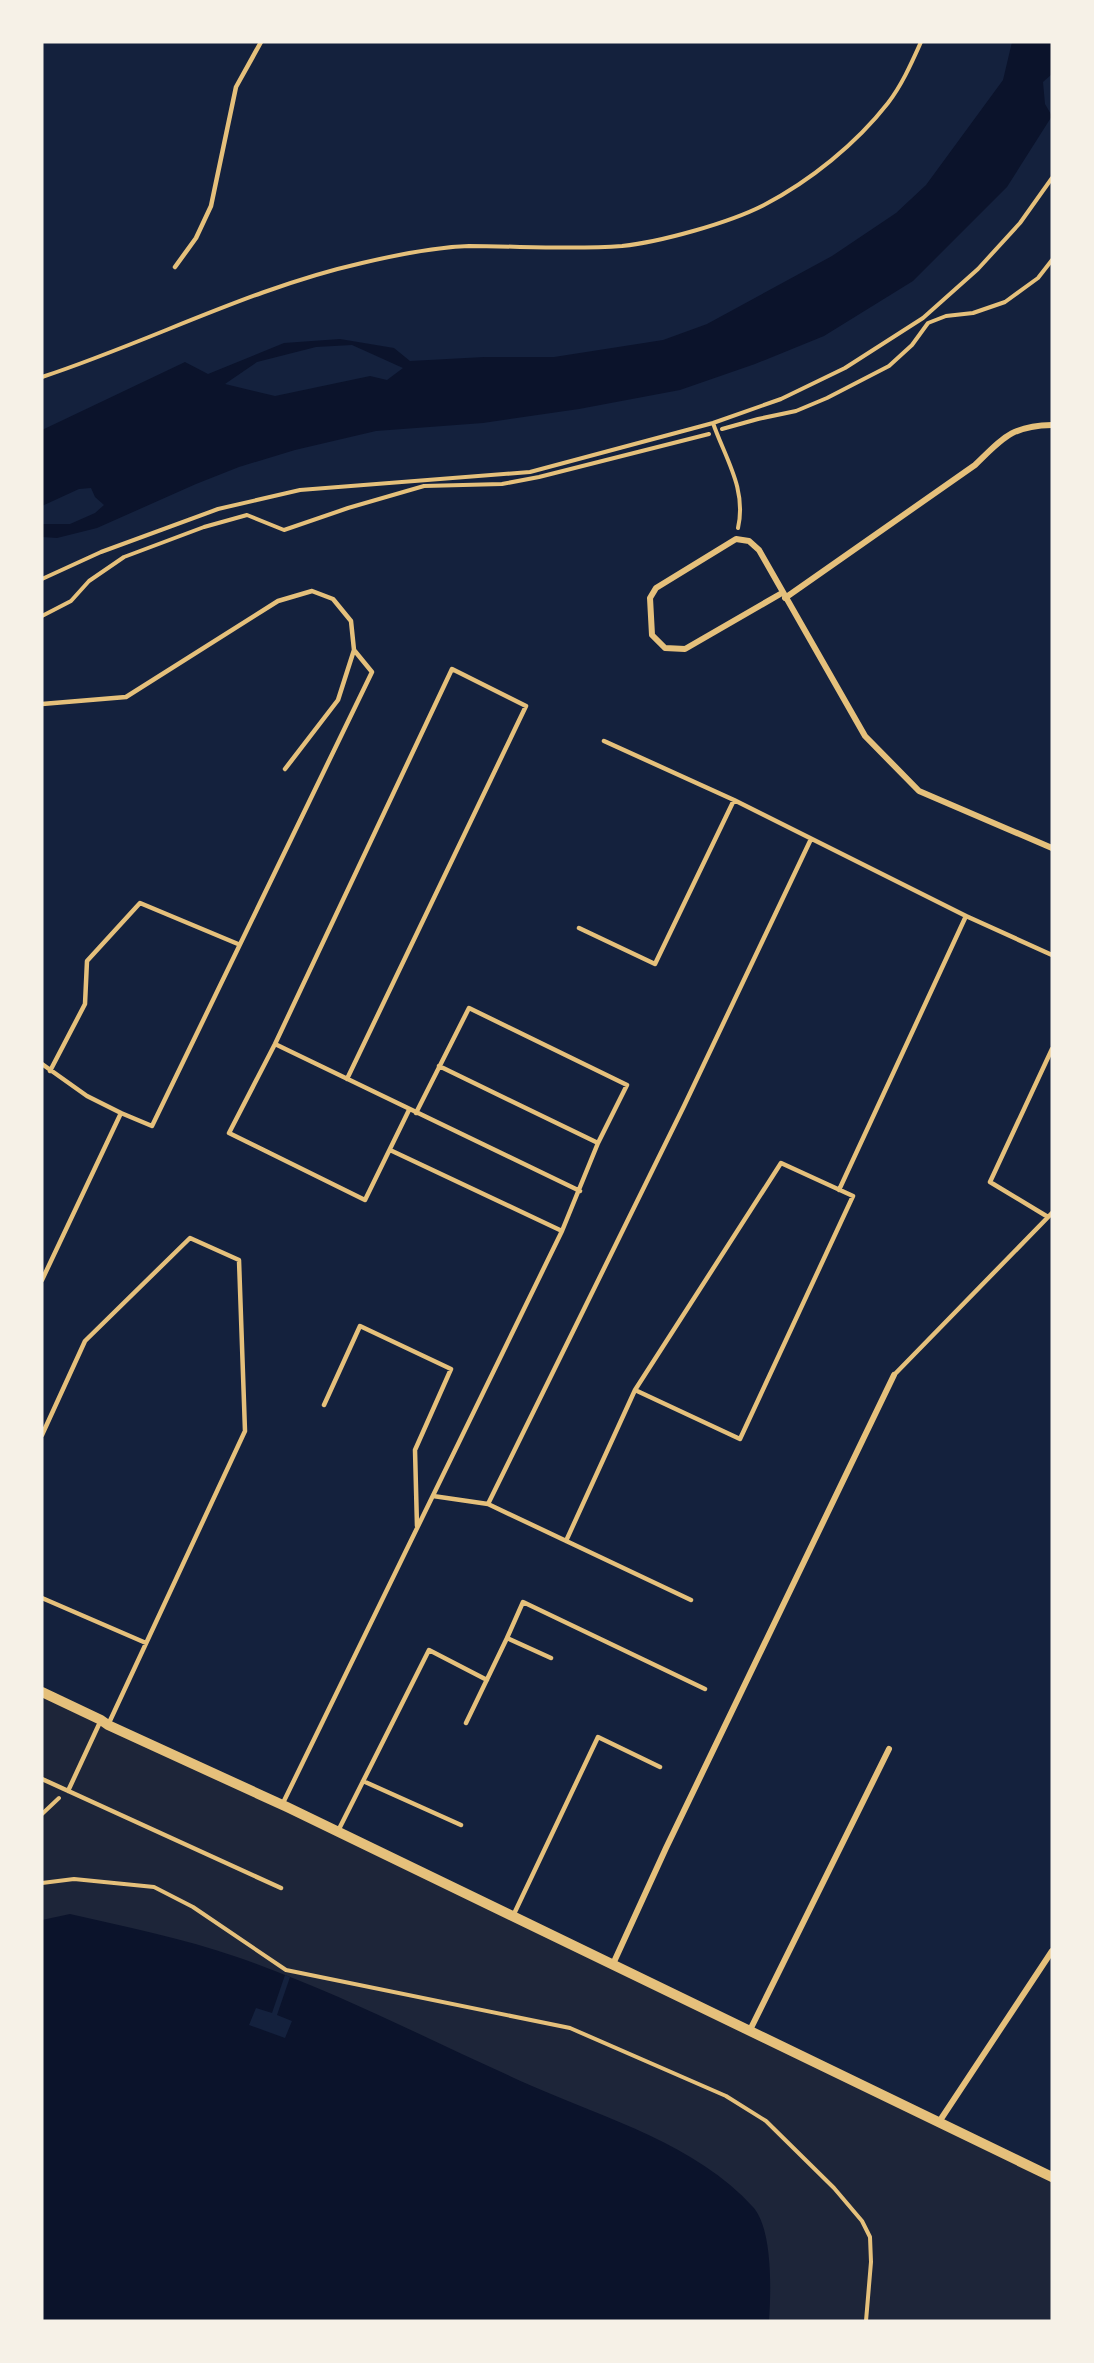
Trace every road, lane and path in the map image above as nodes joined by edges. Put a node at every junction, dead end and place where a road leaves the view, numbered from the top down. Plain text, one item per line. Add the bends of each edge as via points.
1 (261, 42) edge
2 (921, 42) edge
3 (1052, 178) edge
4 (1052, 260) edge
5 (175, 267) dead end
6 (42, 377) edge
7 (713, 423) junction
8 (1052, 425) edge
9 (722, 429) dead end
10 (709, 434) dead end
11 (736, 539) junction
12 (42, 579) edge
13 (783, 596) junction
14 (42, 616) edge
15 (354, 650) junction
16 (42, 704) edge
17 (604, 741) dead end
18 (285, 769) dead end
19 (734, 800) junction
20 (811, 839) junction
21 (1052, 848) edge
22 (966, 916) junction
23 (579, 928) dead end
24 (238, 944) junction
25 (1052, 955) edge
26 (275, 1044) junction
27 (1052, 1049) edge
28 (42, 1064) edge
29 (440, 1066) junction
30 (50, 1071) junction
31 (347, 1079) junction
32 (409, 1110) junction
33 (121, 1113) junction
34 (416, 1113) junction
35 (598, 1143) junction
36 (390, 1150) junction
37 (839, 1190) junction
38 (580, 1191) junction
39 (1050, 1215) edge
40 (562, 1231) junction
41 (42, 1280) edge
42 (894, 1375) joint
43 (635, 1390) junction
44 (324, 1405) dead end
45 (42, 1435) edge
46 (433, 1496) junction
47 (488, 1504) junction
48 (417, 1528) junction
49 (566, 1541) junction
50 (42, 1598) edge
51 (691, 1600) dead end
52 (507, 1638) junction
53 (146, 1643) junction
54 (551, 1658) dead end
55 (487, 1680) junction
56 (705, 1689) dead end
57 (42, 1692) edge
58 (105, 1723) junction
59 (466, 1723) dead end
60 (889, 1749) dead end
61 (660, 1767) dead end
62 (42, 1779) edge
63 (363, 1781) junction
64 (68, 1791) junction
65 (282, 1805) junction
66 (42, 1814) edge
67 (461, 1825) dead end
68 (338, 1831) junction
69 (42, 1883) edge
70 (281, 1888) dead end
71 (513, 1916) junction
72 (1052, 1951) edge
73 (613, 1964) junction
74 (750, 2030) junction
75 (939, 2122) junction
76 (1052, 2177) edge
77 (866, 2321) edge

1 - 5 lane via 236,87 211,206 196,238
2 - 6 path via 889,102 856,137 823,166 763,206 671,237 624,246 466,246 363,262 263,292
3 - 7 path via 1020,223 978,269 923,318 830,375 781,399
4 - 9 path via 1038,278 1005,302 928,323 889,366 827,398 796,411
7 - 11 path via 737,479 741,517
7 - 12 path via 530,472 300,490 188,520
8 - 13 street via 1022,427 1002,439 975,465
10 - 14 path via 502,484 424,486 284,530 247,515 223,521 124,557 89,581 71,601
11 - 13 street via 749,541 759,550
11 - 13 street via 656,588 650,598 652,635 665,648 685,649
13 - 21 street via 865,736 919,791
15 - 16 lane via 351,621 333,599 312,591 278,601 126,697
15 - 18 lane via 338,700
15 - 24 lane via 372,672
17 - 19 lane
19 - 20 lane
19 - 23 lane via 656,964
20 - 22 lane
20 - 47 lane
22 - 25 lane
22 - 37 lane
24 - 30 lane via 140,903 87,961 85,1004
24 - 33 lane via 152,1126
26 - 31 lane
26 - 31 lane via 452,669 526,706
26 - 36 lane via 229,1133 365,1200
27 - 39 lane via 990,1182
28 - 30 lane
29 - 34 lane
29 - 35 lane
29 - 35 lane via 469,1008 627,1084
30 - 33 lane
31 - 32 lane
32 - 34 lane
32 - 36 lane
33 - 41 lane
34 - 38 lane
35 - 38 lane
36 - 40 lane
37 - 43 lane via 781,1163
37 - 43 lane via 853,1196 740,1439
38 - 40 lane
39 - 42 lane
40 - 46 lane
42 - 73 street
43 - 49 lane
44 - 48 lane via 360,1326 451,1369 415,1450
45 - 53 lane via 85,1341 190,1238 239,1260 245,1431
46 - 47 lane
46 - 48 lane
47 - 49 lane
48 - 65 lane
49 - 51 lane
50 - 53 lane
52 - 54 lane
52 - 55 lane
52 - 56 lane via 523,1602
53 - 58 lane
55 - 59 lane
55 - 63 lane via 429,1650
57 - 58 street
58 - 64 lane
58 - 65 street
60 - 74 street
61 - 71 lane via 598,1737
62 - 64 lane
63 - 67 lane
63 - 68 lane
64 - 66 path
64 - 70 lane
65 - 68 street
68 - 71 street
69 - 77 path via 74,1879 154,1887 192,1907 286,1970 570,2028 726,2096 766,2121 862,2221 870,2237 871,2254
71 - 73 street
72 - 75 street
73 - 74 street
74 - 75 street
75 - 76 street

